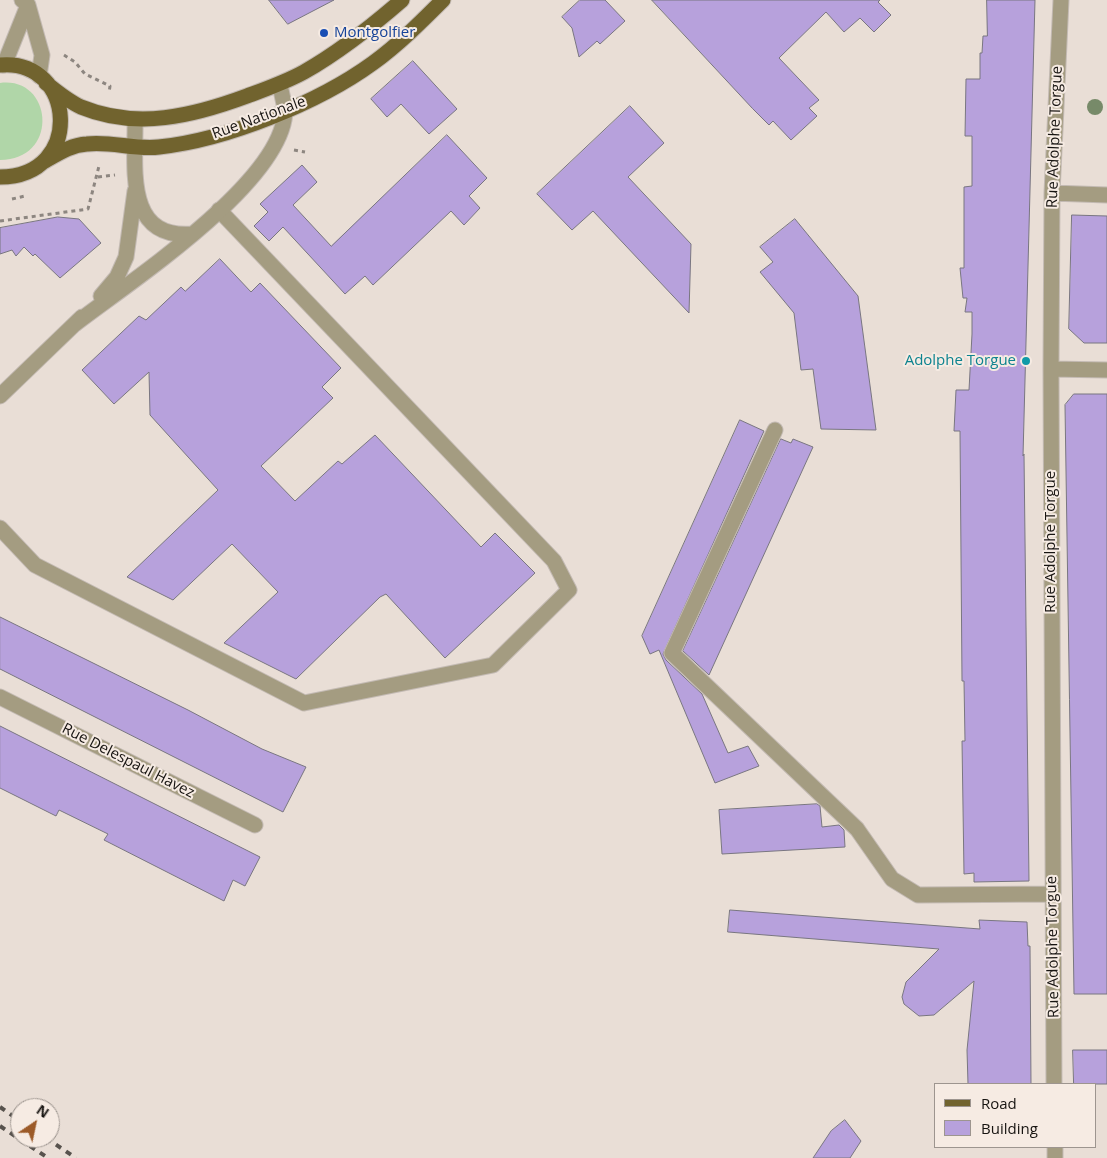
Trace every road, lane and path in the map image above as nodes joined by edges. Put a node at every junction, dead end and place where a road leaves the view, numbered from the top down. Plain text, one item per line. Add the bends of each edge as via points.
1 (402, 0) edge
2 (443, 0) edge
3 (1061, 0) edge
4 (25, 3) edge
5 (2, 65) edge
6 (43, 80) junction
7 (280, 84) junction
8 (285, 111) junction
9 (135, 120) junction
10 (135, 148) junction
11 (45, 161) junction
12 (0, 177) edge
13 (135, 191) junction
14 (1052, 193) junction
15 (1107, 195) edge
16 (219, 210) junction
17 (193, 234) junction
18 (75, 324) junction
19 (1050, 368) junction
20 (1107, 370) edge
21 (0, 396) edge
22 (775, 430) dead end
23 (0, 528) edge
24 (0, 697) edge
25 (255, 826) dead end
26 (1052, 894) junction
27 (1054, 1083) edge

1 - 7 main road, Rue Nationale via 344,46
2 - 8 main road, Rue Nationale via 374,62 348,80
3 - 14 street, Rue Adolphe Torgue
4 - 5 street
4 - 6 street via 42,55
5 - 6 main road, Rue Nationale via 23,68
6 - 9 main road, Rue Nationale via 80,106
6 - 11 main road via 57,98 61,124 58,140
7 - 8 street
7 - 9 main road, Rue Nationale via 207,110 168,118
8 - 10 main road, Rue Nationale via 200,139
8 - 16 street via 279,134 265,159
9 - 10 street
10 - 11 main road, Rue Nationale via 88,144 64,150
10 - 13 street
11 - 12 main road, Rue Nationale via 24,174
13 - 17 street via 146,216 162,230 177,235
13 - 18 street via 123,266 110,286
14 - 15 street
14 - 19 street, Rue Adolphe Torgue
16 - 17 street
16 - 23 street via 554,561 569,590 493,665 304,703 35,565
17 - 18 street
18 - 21 street
19 - 20 street
19 - 26 street, Rue Adolphe Torgue
22 - 26 street via 672,653 857,829 892,879 918,895
24 - 25 street, Rue Delespaul Havez
26 - 27 street, Rue Adolphe Torgue

